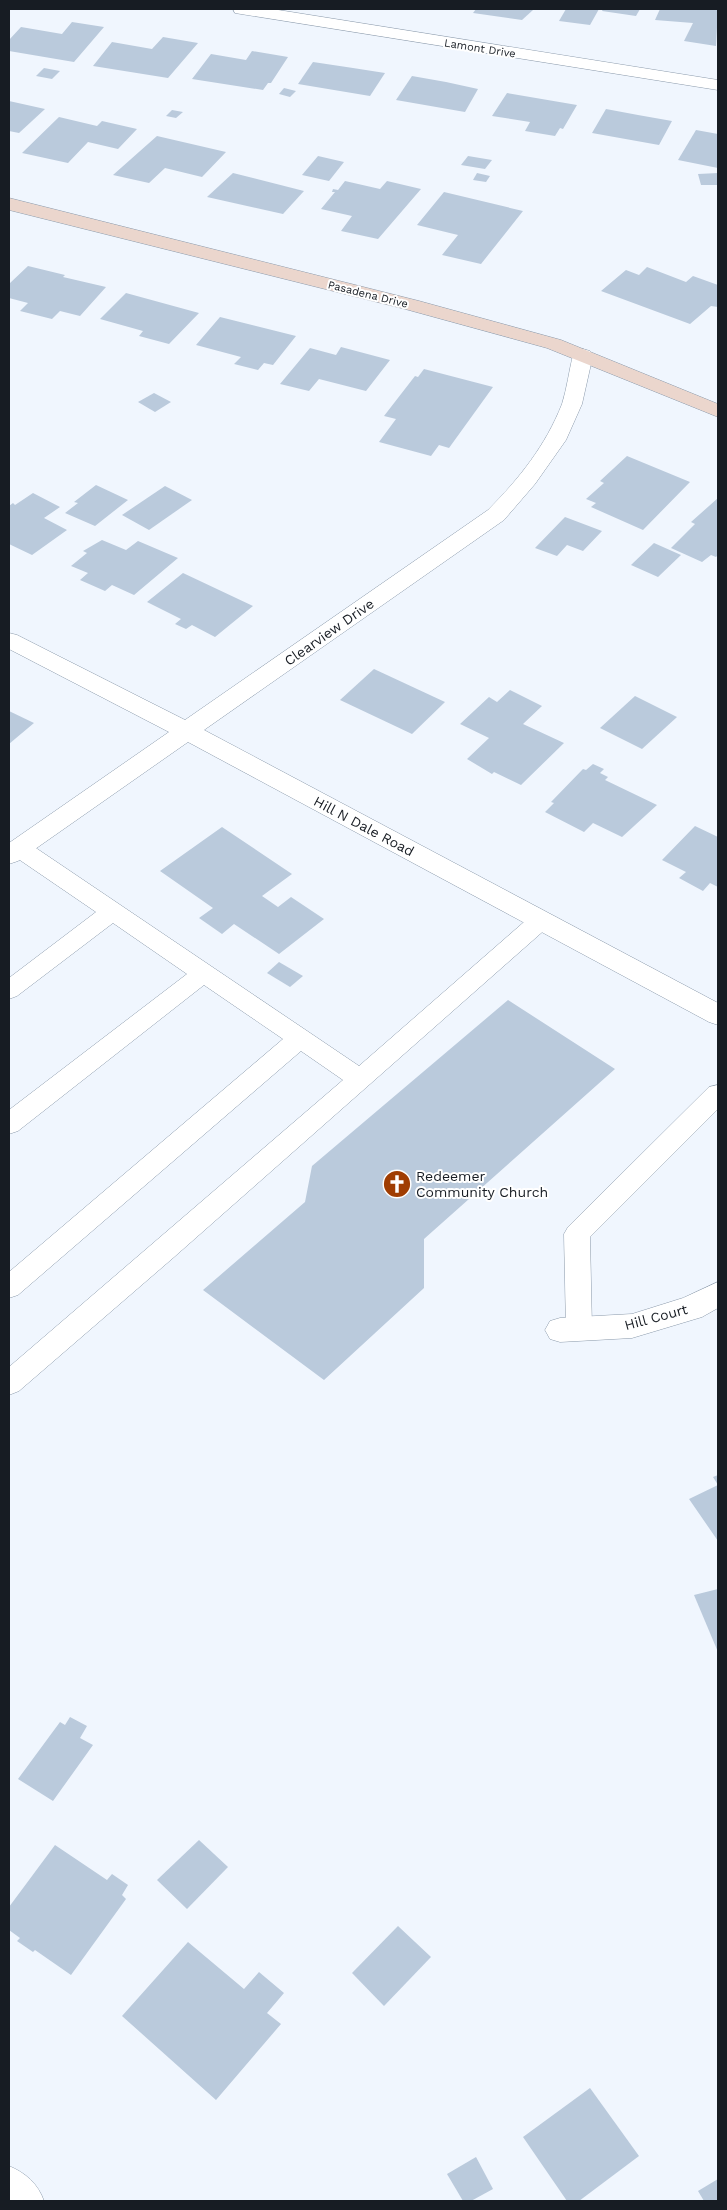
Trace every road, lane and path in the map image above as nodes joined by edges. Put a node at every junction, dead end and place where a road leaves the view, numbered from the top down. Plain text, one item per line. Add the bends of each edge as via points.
1 (241, 9) edge
2 (718, 85) edge
3 (9, 204) edge
4 (584, 355) junction
5 (718, 411) edge
6 (9, 640) edge
7 (186, 731) junction
8 (14, 852) edge
9 (113, 912) junction
10 (540, 922) junction
11 (204, 973) junction
12 (9, 990) edge
13 (718, 1015) edge
14 (300, 1038) junction
15 (360, 1079) junction
16 (718, 1094) edge
17 (9, 1124) edge
18 (9, 1287) edge
19 (718, 1294) edge
20 (569, 1330) joint
21 (9, 1383) edge
22 (9, 2185) edge
23 (25, 2201) edge

1 - 2 street, Lamont Drive
3 - 4 street, Pasadena Drive via 412,305
4 - 5 street, Pasadena Drive
4 - 7 street, Clearview Drive via 570,410 554,440 519,492 496,515
6 - 7 street, Hill N Dale Road
7 - 8 street, Clearview Drive
7 - 10 street, Hill N Dale Road
8 - 9 lane
9 - 11 lane
9 - 12 lane
10 - 13 street, Hill N Dale Road
10 - 15 lane
11 - 14 lane
11 - 17 lane
14 - 15 lane
14 - 18 lane
15 - 21 lane
16 - 20 lane via 577,1234
19 - 20 street, Hill Court via 692,1308 632,1326
22 - 23 street

